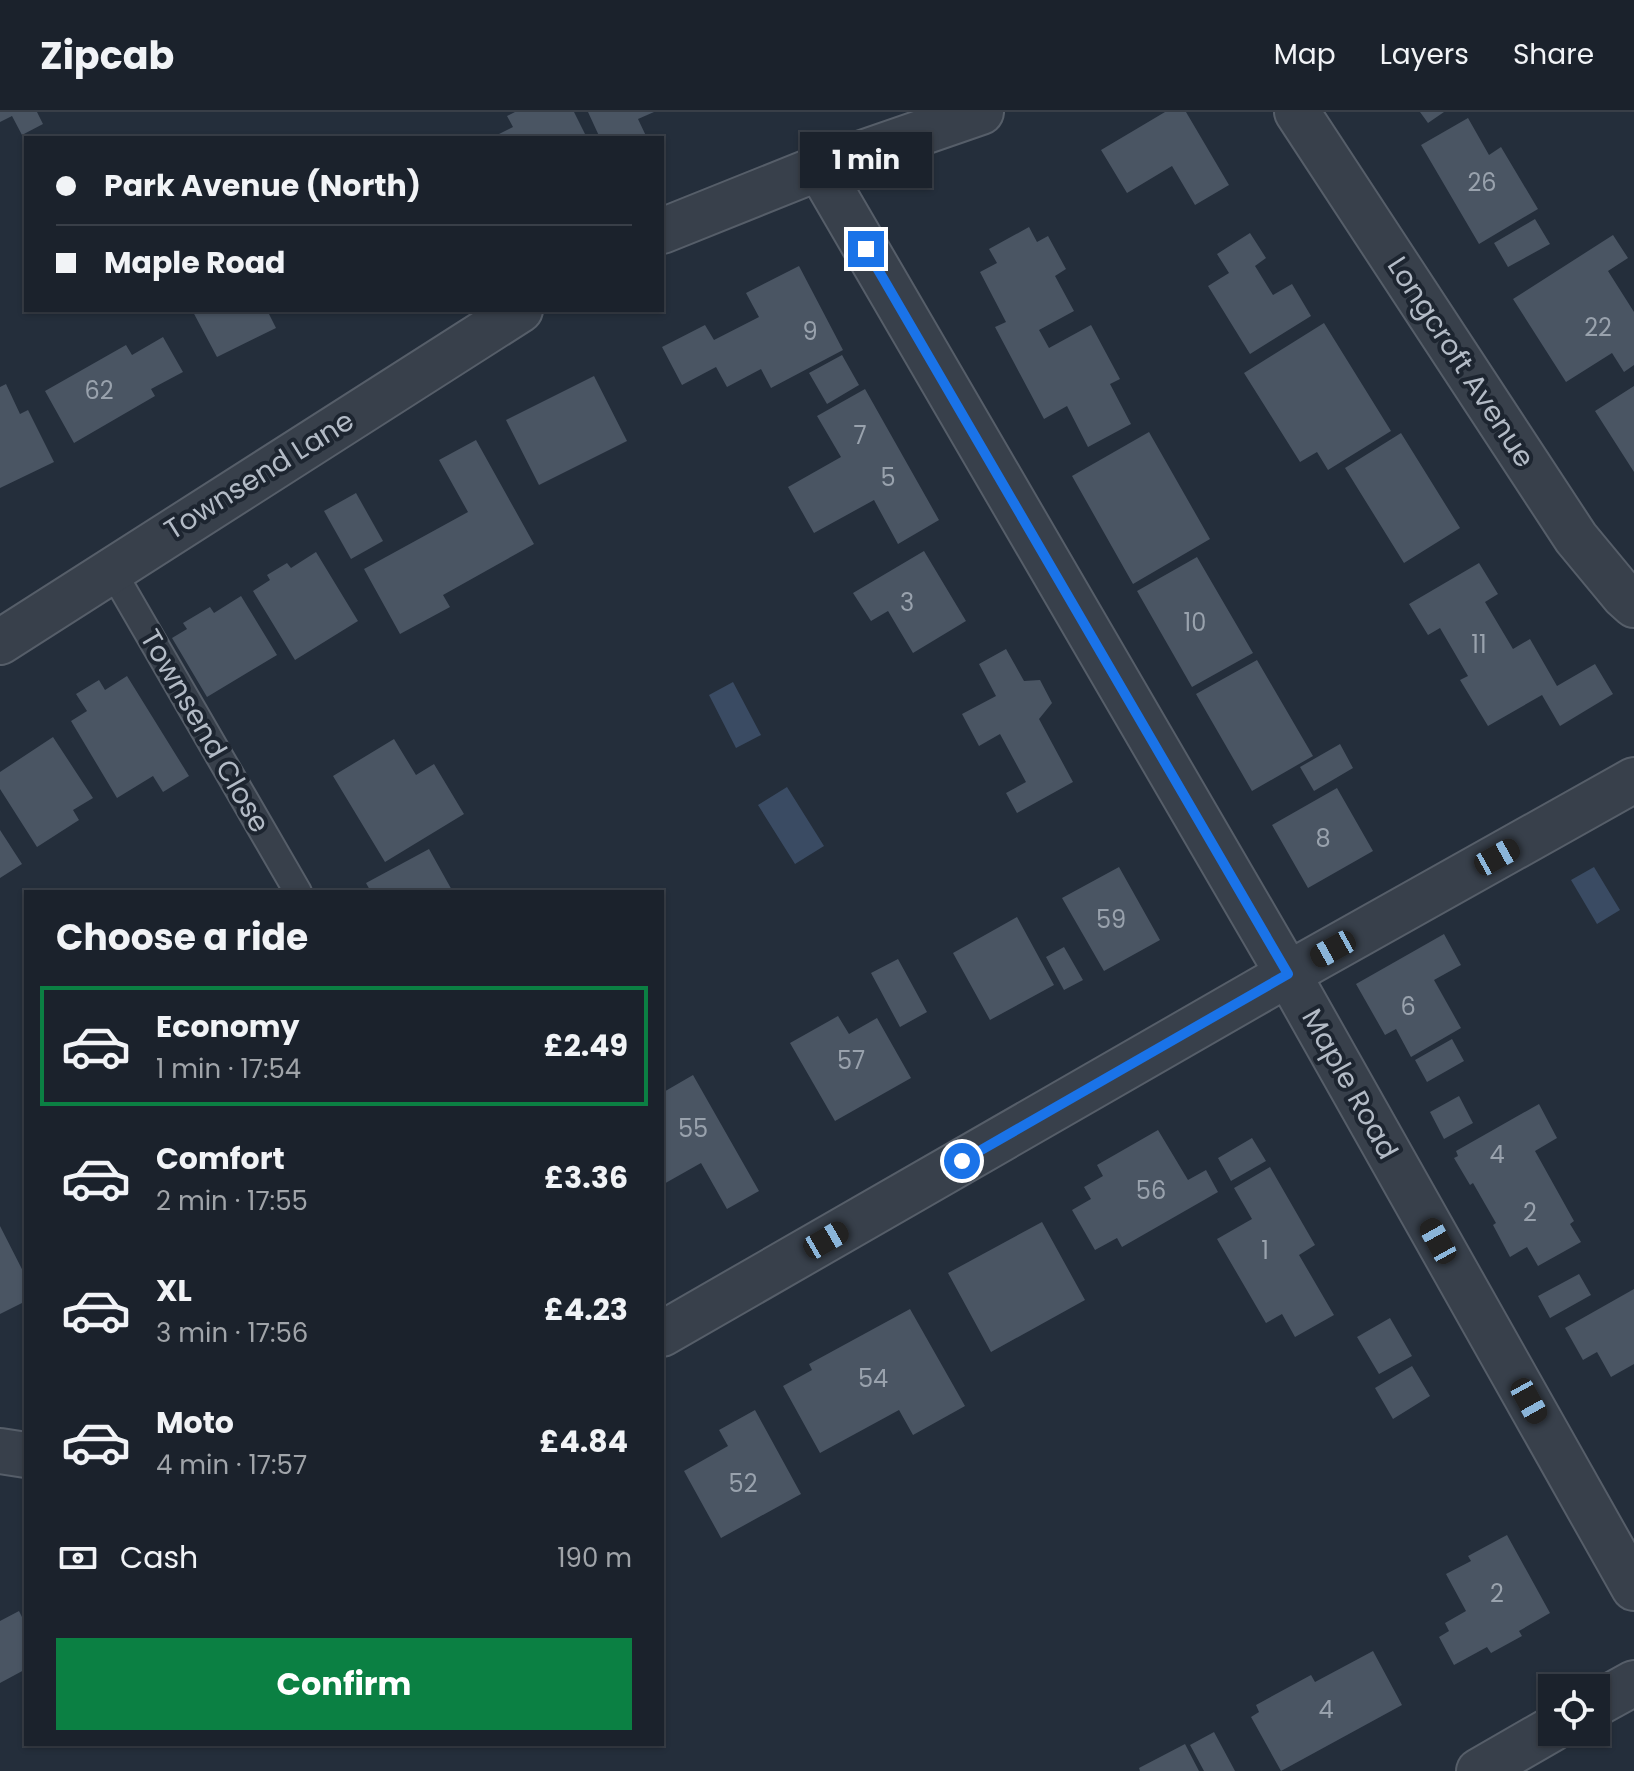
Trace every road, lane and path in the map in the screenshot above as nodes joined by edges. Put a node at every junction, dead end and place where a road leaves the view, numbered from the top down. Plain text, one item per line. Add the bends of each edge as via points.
1 (1297, 112) edge
2 (965, 115) edge
3 (819, 168) junction
4 (664, 230) edge
5 (517, 312) edge
6 (111, 569) junction
7 (1634, 605) edge
8 (0, 642) edge
9 (1634, 780) edge
10 (297, 890) edge
11 (1288, 974) junction
12 (664, 1333) edge
13 (0, 1451) edge
14 (24, 1455) edge
15 (1634, 1588) edge
16 (1634, 1683) edge
17 (1610, 1696) edge
18 (1538, 1737) edge
19 (1479, 1771) edge

1 - 7 street, Longcroft Avenue via 1576,538
2 - 3 street
3 - 4 street
3 - 11 street, Maple Road
5 - 6 street, Townsend Lane
6 - 8 street, Townsend Lane
6 - 10 lane, Townsend Close
9 - 11 street
11 - 12 street
11 - 15 street, Maple Road
13 - 14 street
16 - 17 street
18 - 19 street

